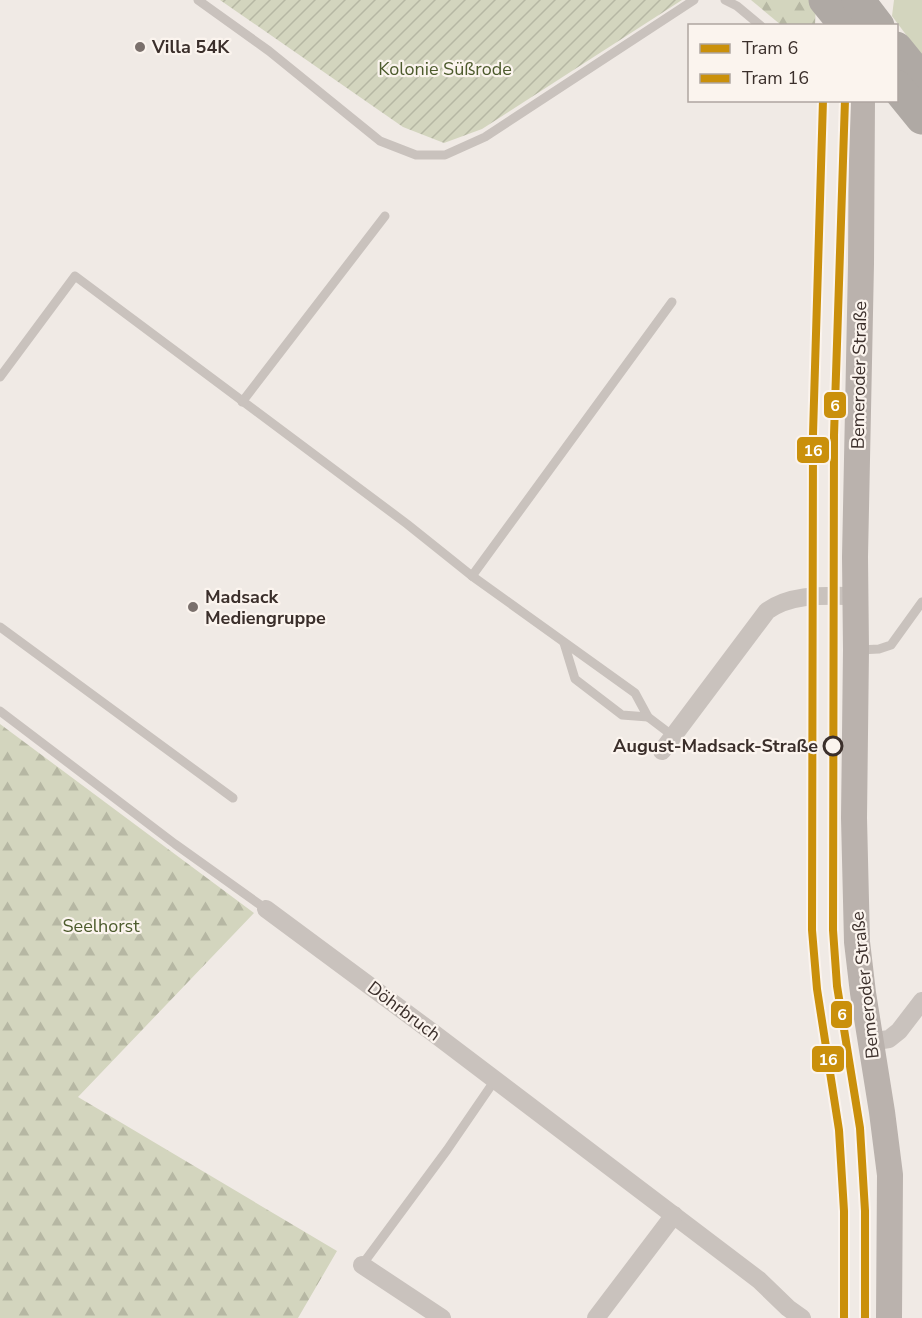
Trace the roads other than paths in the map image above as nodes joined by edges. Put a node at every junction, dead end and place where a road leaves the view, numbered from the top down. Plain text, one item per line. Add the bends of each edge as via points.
1 (198, 0) edge
2 (694, 0) edge
3 (725, 0) edge
4 (825, 0) edge
5 (860, 0) edge
6 (759, 24) edge
7 (844, 24) edge
8 (862, 24) edge
9 (877, 24) edge
10 (898, 49) edge
11 (922, 80) edge
12 (898, 87) edge
13 (862, 102) edge
14 (922, 118) edge
15 (385, 216) dead end
16 (672, 302) dead end
17 (0, 377) edge
18 (242, 402) junction
19 (472, 576) junction
20 (855, 596) junction
21 (922, 603) edge
22 (0, 627) edge
23 (564, 643) junction
24 (856, 650) junction
25 (0, 711) edge
26 (648, 717) junction
27 (668, 743) joint
28 (233, 798) dead end
29 (266, 909) joint
30 (922, 1001) edge
31 (870, 1042) junction
32 (495, 1080) junction
33 (674, 1215) junction
34 (362, 1265) joint
35 (442, 1318) edge
36 (596, 1318) edge
37 (802, 1318) edge
38 (888, 1318) edge

1 - 2 lane via 269,51 380,141 416,155 445,154 485,137
3 - 6 lane
4 - 7 highway
5 - 8 main road
5 - 9 highway, bridge
10 - 11 highway
12 - 14 highway
13 - 20 main road, Bemeroder Straße
15 - 18 lane
16 - 19 lane
17 - 18 lane via 75,276
18 - 19 lane
19 - 23 lane
20 - 24 main road, Bemeroder Straße
20 - 27 street via 808,597 767,611
21 - 24 lane via 891,645
22 - 28 lane
23 - 26 lane via 635,693
23 - 26 lane via 575,679 622,715
24 - 31 main road, Bemeroder Straße via 857,942
25 - 29 lane, Döhrbruch
26 - 27 lane
29 - 32 street, Döhrbruch
30 - 31 street via 889,1039
31 - 38 main road, Bemeroder Straße via 890,1175
32 - 33 street, Döhrbruch
32 - 34 lane
33 - 36 street
33 - 37 street, Döhrbruch
34 - 35 street

